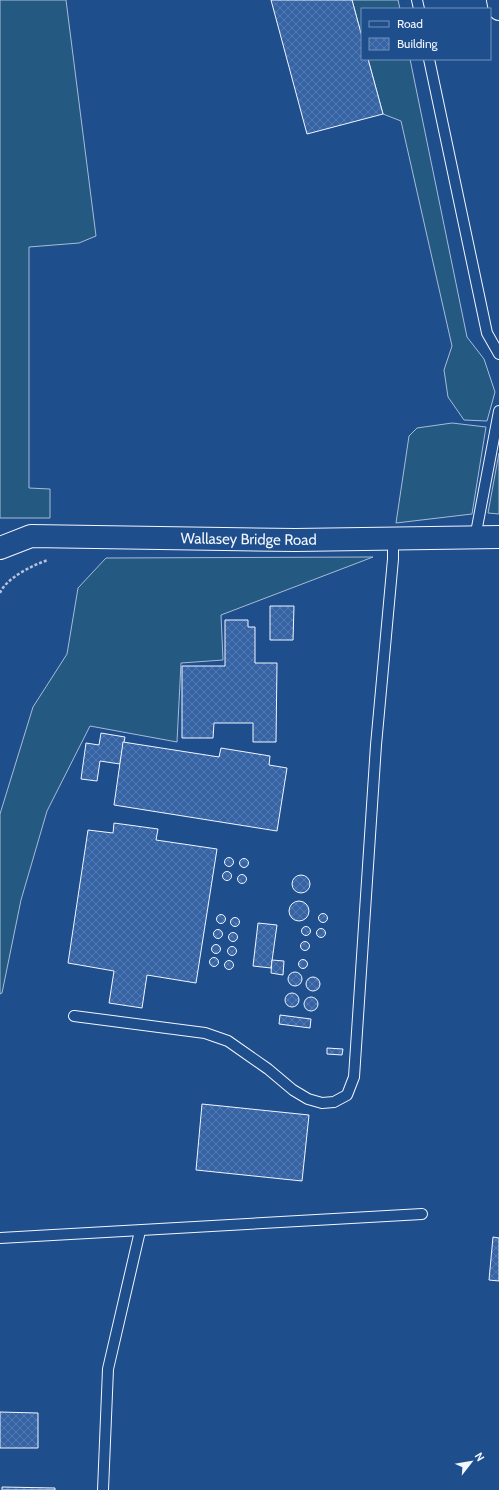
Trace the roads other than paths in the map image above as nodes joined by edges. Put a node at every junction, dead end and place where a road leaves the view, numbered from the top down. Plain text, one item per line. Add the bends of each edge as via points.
1 (496, 0) edge
2 (499, 10) edge
3 (429, 60) edge
4 (499, 354) edge
5 (499, 411) edge
6 (499, 537) edge
7 (475, 538) junction
8 (393, 539) junction
9 (0, 548) edge
10 (74, 1016) dead end
11 (422, 1214) dead end
12 (140, 1231) junction
13 (0, 1238) edge
14 (103, 1490) edge

1 - 2 street
3 - 4 lane via 487,333
5 - 7 lane
6 - 7 main road, Wallasey Bridge Road
7 - 8 main road, Wallasey Bridge Road
8 - 9 main road, Wallasey Bridge Road via 31,536
8 - 10 lane via 376,745 354,1077 346,1095 334,1102 322,1103 308,1099 228,1041 205,1032
11 - 12 lane
12 - 13 lane
12 - 14 lane via 108,1370

